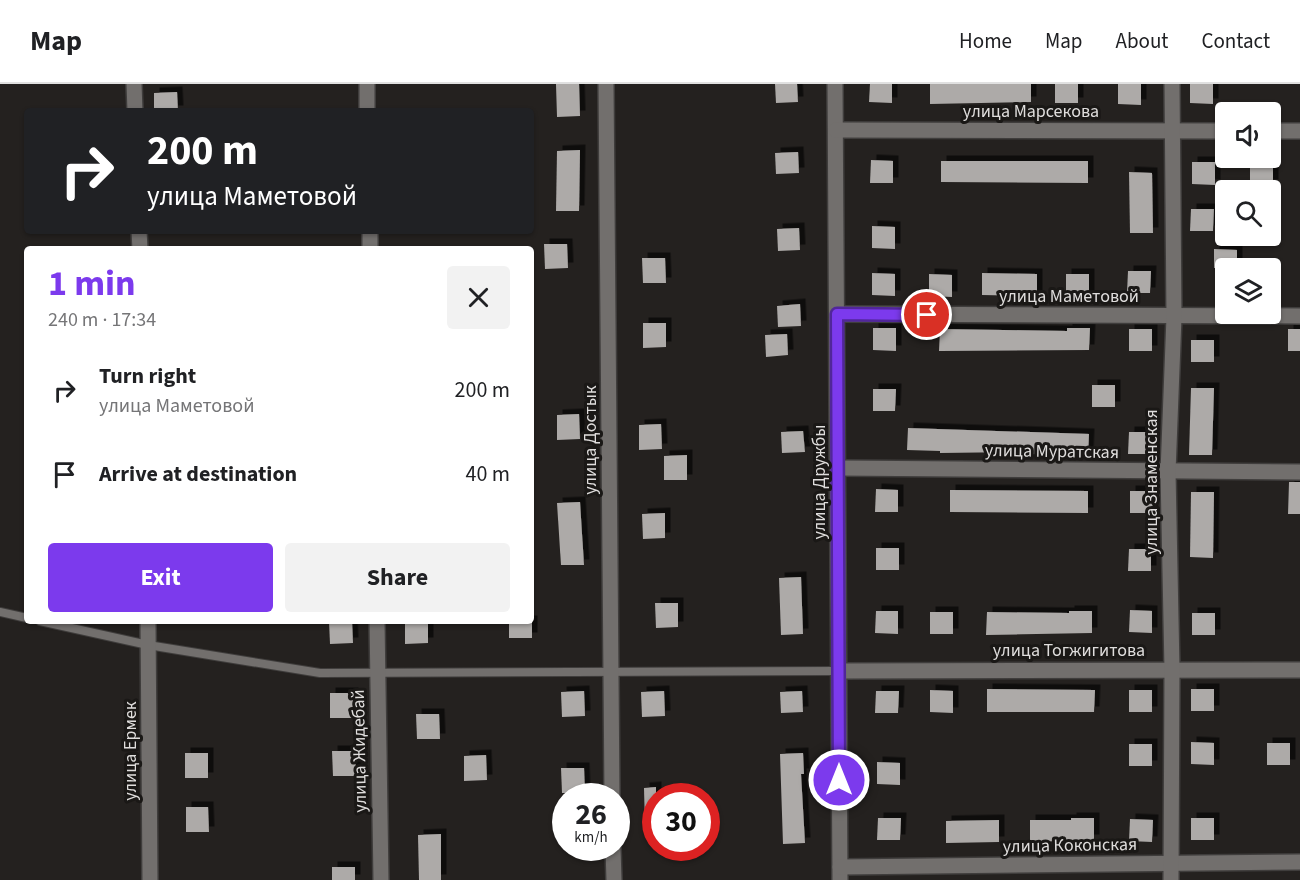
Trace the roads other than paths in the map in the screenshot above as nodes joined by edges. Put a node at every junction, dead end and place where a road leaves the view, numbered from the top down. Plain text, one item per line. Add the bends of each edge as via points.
1 (134, 84) edge
2 (367, 84) edge
3 (606, 84) edge
4 (835, 84) edge
5 (1172, 84) edge
6 (135, 108) edge
7 (367, 108) edge
8 (836, 130) junction
9 (1172, 131) junction
10 (1215, 131) edge
11 (1281, 131) edge
12 (1300, 131) edge
13 (837, 314) junction
14 (1174, 316) junction
15 (1300, 316) edge
16 (839, 468) junction
17 (1168, 472) junction
18 (1300, 472) edge
19 (0, 612) edge
20 (24, 617) edge
21 (54, 624) edge
22 (148, 624) edge
23 (376, 624) edge
24 (148, 645) junction
25 (1172, 669) junction
26 (1300, 670) edge
27 (839, 671) junction
28 (610, 673) junction
29 (377, 674) junction
30 (612, 783) edge
31 (613, 861) edge
32 (1300, 862) edge
33 (1171, 864) junction
34 (840, 873) edge
35 (150, 880) edge
36 (381, 880) edge
37 (614, 880) edge
38 (1171, 880) edge

1 - 6 street
2 - 7 street
3 - 28 street, улица Достык
4 - 8 street, улица Дружбы
5 - 9 street, улица Знаменская
8 - 9 street, улица Марсекова
8 - 13 street, улица Дружбы
9 - 10 street, улица Марсекова
9 - 14 street, улица Знаменская
11 - 12 street
13 - 14 street, улица Маметовой
13 - 16 street, улица Дружбы
14 - 15 street, улица Маметовой
14 - 17 street, улица Знаменская
16 - 17 street, улица Муратская
16 - 27 street, улица Дружбы
17 - 18 street, улица Муратская
17 - 25 street, улица Знаменская
19 - 20 lane
21 - 24 lane
22 - 24 street, улица Ермек
23 - 29 street, улица Жидебай
24 - 29 lane via 320,673
24 - 35 street, улица Ермек
25 - 26 street, улица Тогжигитова
25 - 27 street, улица Тогжигитова
25 - 33 street, улица Знаменская
27 - 28 lane
27 - 34 street, улица Дружбы
28 - 29 lane
28 - 30 street, улица Достык
29 - 36 street, улица Жидебай
31 - 37 street
32 - 33 street, улица Коконская
33 - 34 street, улица Коконская
33 - 38 street, улица Знаменская

